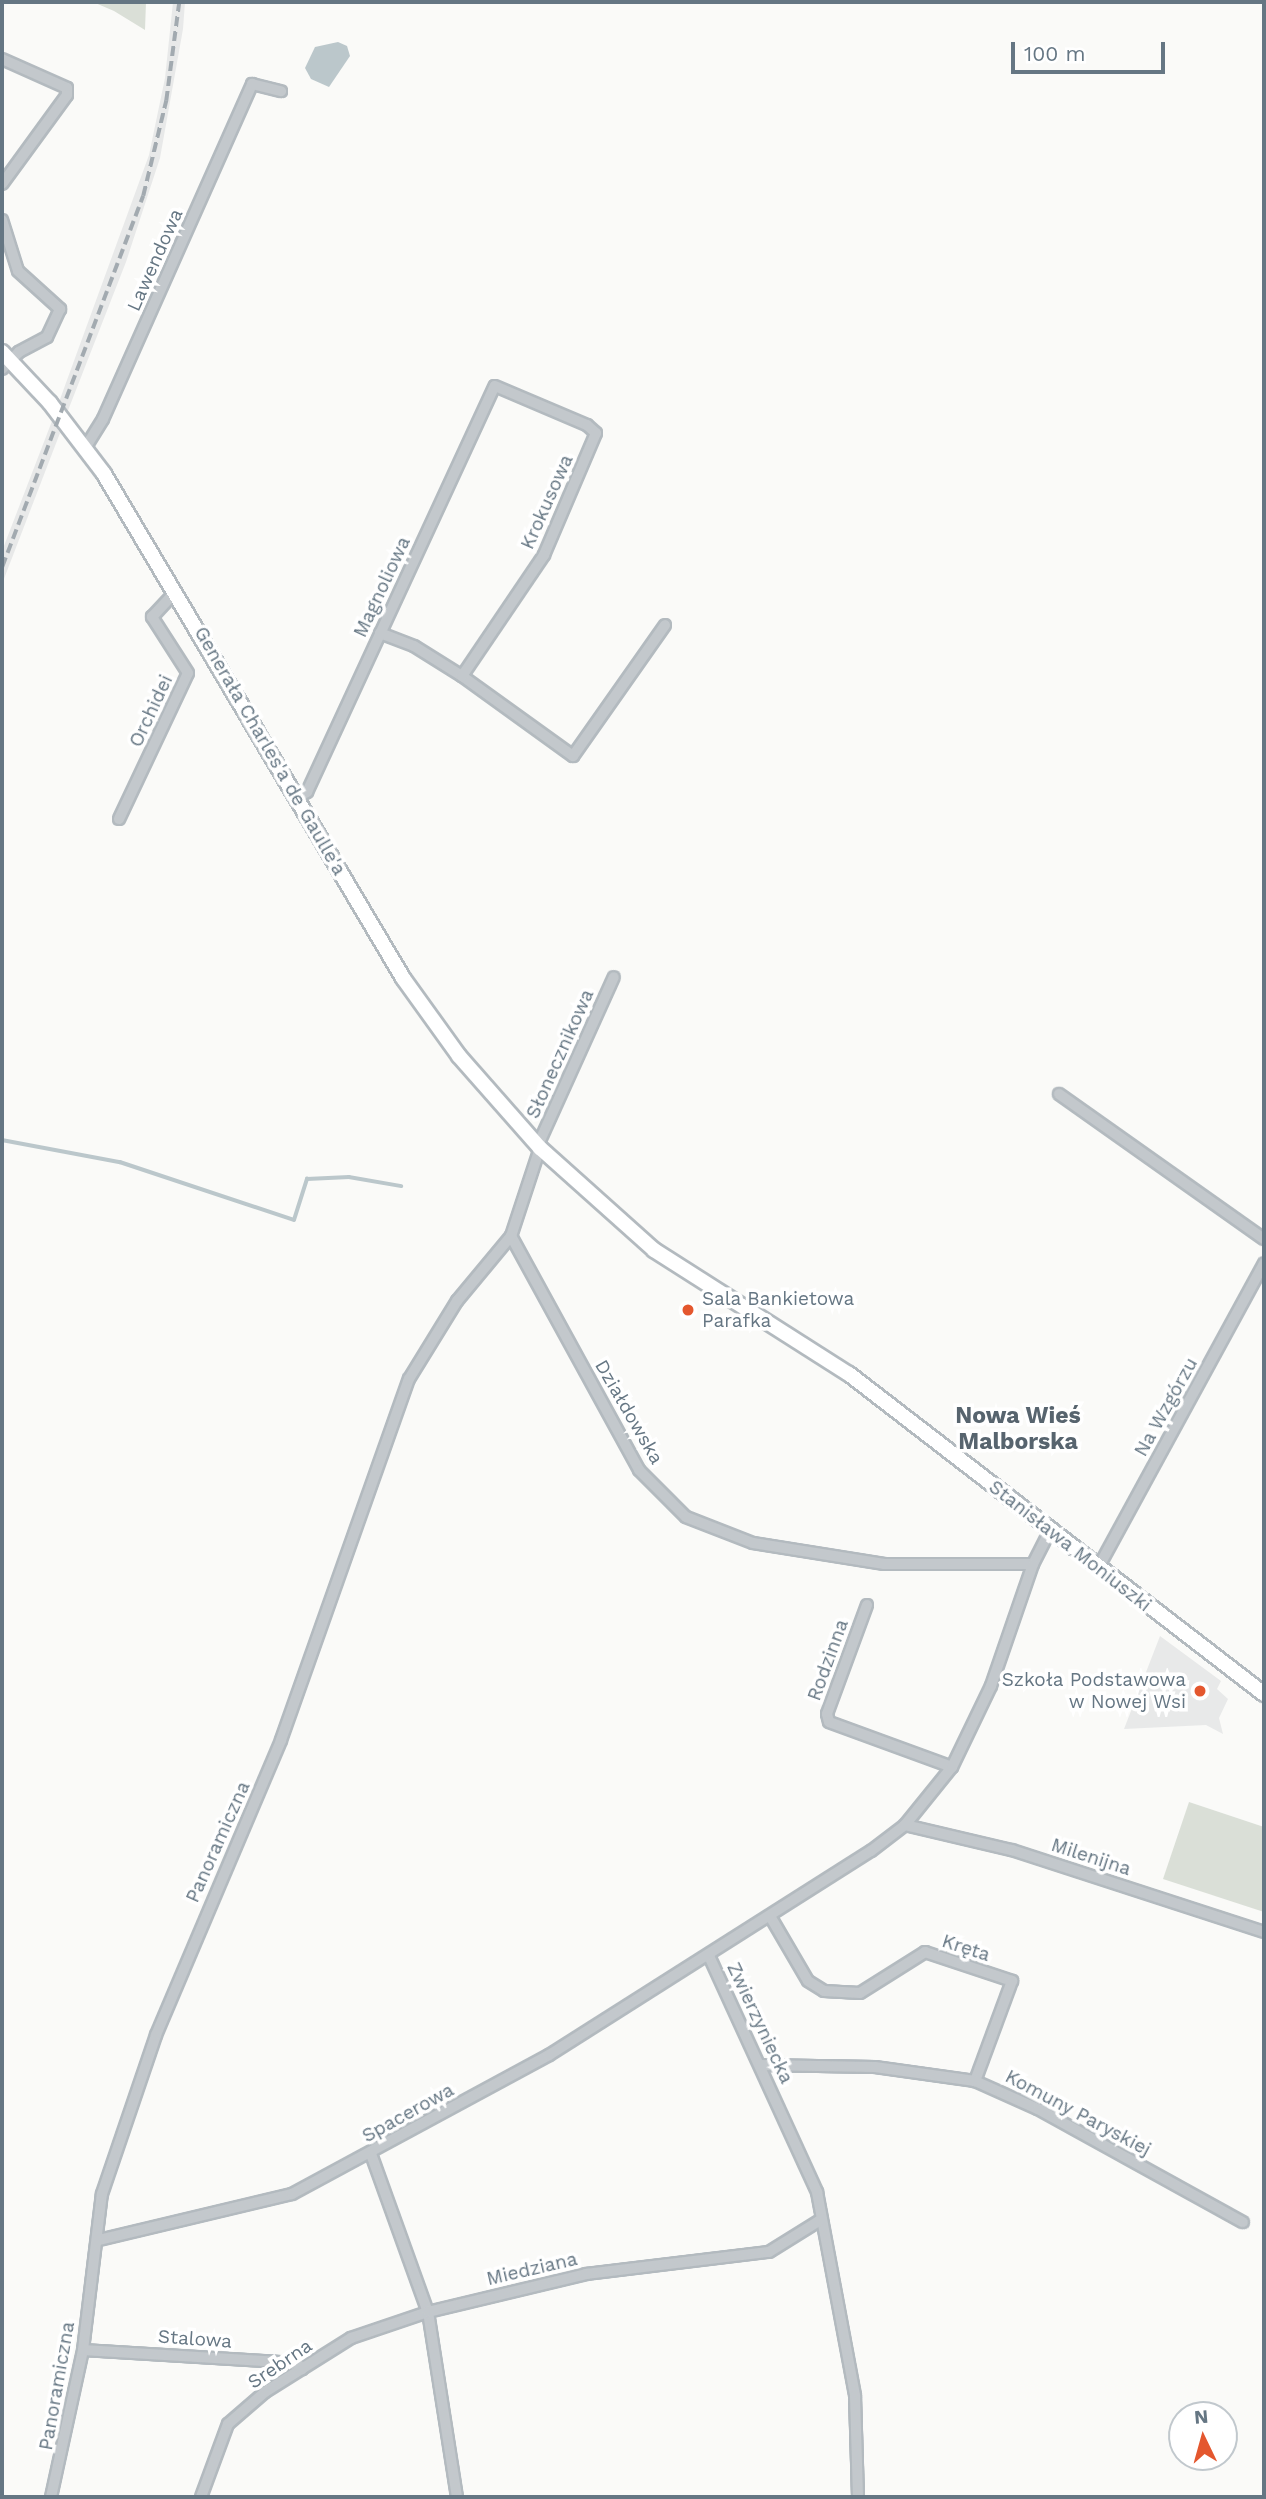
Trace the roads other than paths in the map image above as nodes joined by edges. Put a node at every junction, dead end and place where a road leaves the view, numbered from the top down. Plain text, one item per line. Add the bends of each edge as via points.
1 (2, 60) edge
2 (281, 91) dead end
3 (2, 184) edge
4 (2, 220) edge
5 (5, 360) edge
6 (495, 386) joint
7 (85, 448) junction
8 (176, 591) junction
9 (665, 625) dead end
10 (380, 633) junction
11 (462, 676) junction
12 (297, 798) junction
13 (120, 819) dead end
14 (614, 977) dead end
15 (1059, 1094) dead end
16 (539, 1147) junction
17 (511, 1236) junction
18 (1264, 1239) edge
19 (1264, 1263) edge
20 (1051, 1530) junction
21 (1033, 1564) junction
22 (1098, 1568) junction
23 (867, 1605) dead end
24 (1264, 1694) edge
25 (952, 1767) junction
26 (905, 1825) junction
27 (770, 1916) junction
28 (1264, 1932) edge
29 (709, 1956) junction
30 (760, 2065) junction
31 (975, 2081) junction
32 (371, 2154) junction
33 (822, 2219) junction
34 (1243, 2222) dead end
35 (99, 2240) junction
36 (428, 2312) junction
37 (83, 2350) junction
38 (302, 2369) junction
39 (51, 2497) edge
40 (201, 2497) edge
41 (457, 2497) edge
42 (858, 2497) edge

1 - 3 street via 67,88 67,95
2 - 7 street, Lawendowa via 252,84 103,419
4 - 5 street via 18,271 60,309 47,337
5 - 7 main road, Generała Charles'a de Gaulle'a
6 - 10 street, Magnoliowa
6 - 11 street, Krokusowa via 597,433 544,555
7 - 8 main road, Generała Charles'a de Gaulle'a
8 - 12 main road, Generała Charles'a de Gaulle'a
8 - 13 street, Orchidei via 152,617 188,673
9 - 11 street via 573,756
10 - 11 street
10 - 12 street, Magnoliowa via 307,792
12 - 16 main road, Generała Charles'a de Gaulle'a via 403,978 459,1056
14 - 16 street, Słonecznikowa
15 - 18 street
16 - 17 street
16 - 20 main road, Stanisława Moniuszki via 654,1250 849,1374
17 - 21 street, Działdowska via 639,1470 686,1517 752,1543 844,1560
17 - 35 street, Panoramiczna via 457,1301 409,1379 281,1740 156,2035 102,2194
19 - 22 street, Na Wzgórzu
20 - 21 street
20 - 22 main road, Stanisława Moniuszki
21 - 25 street, Zwierzyniecka via 991,1686
22 - 24 main road, Stanisława Moniuszki
23 - 25 street, Rodzinna via 827,1714 829,1722
25 - 26 street, Zwierzyniecka
26 - 27 street, Zwierzyniecka
26 - 28 street, Milenijna via 1012,1850
27 - 29 street, Zwierzyniecka
27 - 31 street, Kręta via 808,1981 824,1991 860,1993 925,1952 1012,1981
29 - 30 street, Zwierzyniecka
29 - 32 street, Spacerowa via 549,2055
30 - 31 street, Komuny Paryskiej via 875,2067
30 - 33 street, Zwierzyniecka via 810,2171
31 - 34 street, Komuny Paryskiej via 1038,2109
32 - 35 street, Spacerowa via 292,2194
32 - 36 street
33 - 36 street, Miedziana via 769,2252 586,2274
33 - 42 street, Zwierzyniecka via 855,2396
35 - 37 street, Panoramiczna
36 - 38 street, Srebrna via 351,2338
36 - 41 street
37 - 38 street, Stalowa via 297,2364
37 - 39 street, Panoramiczna
38 - 40 street, Srebrna via 228,2424

